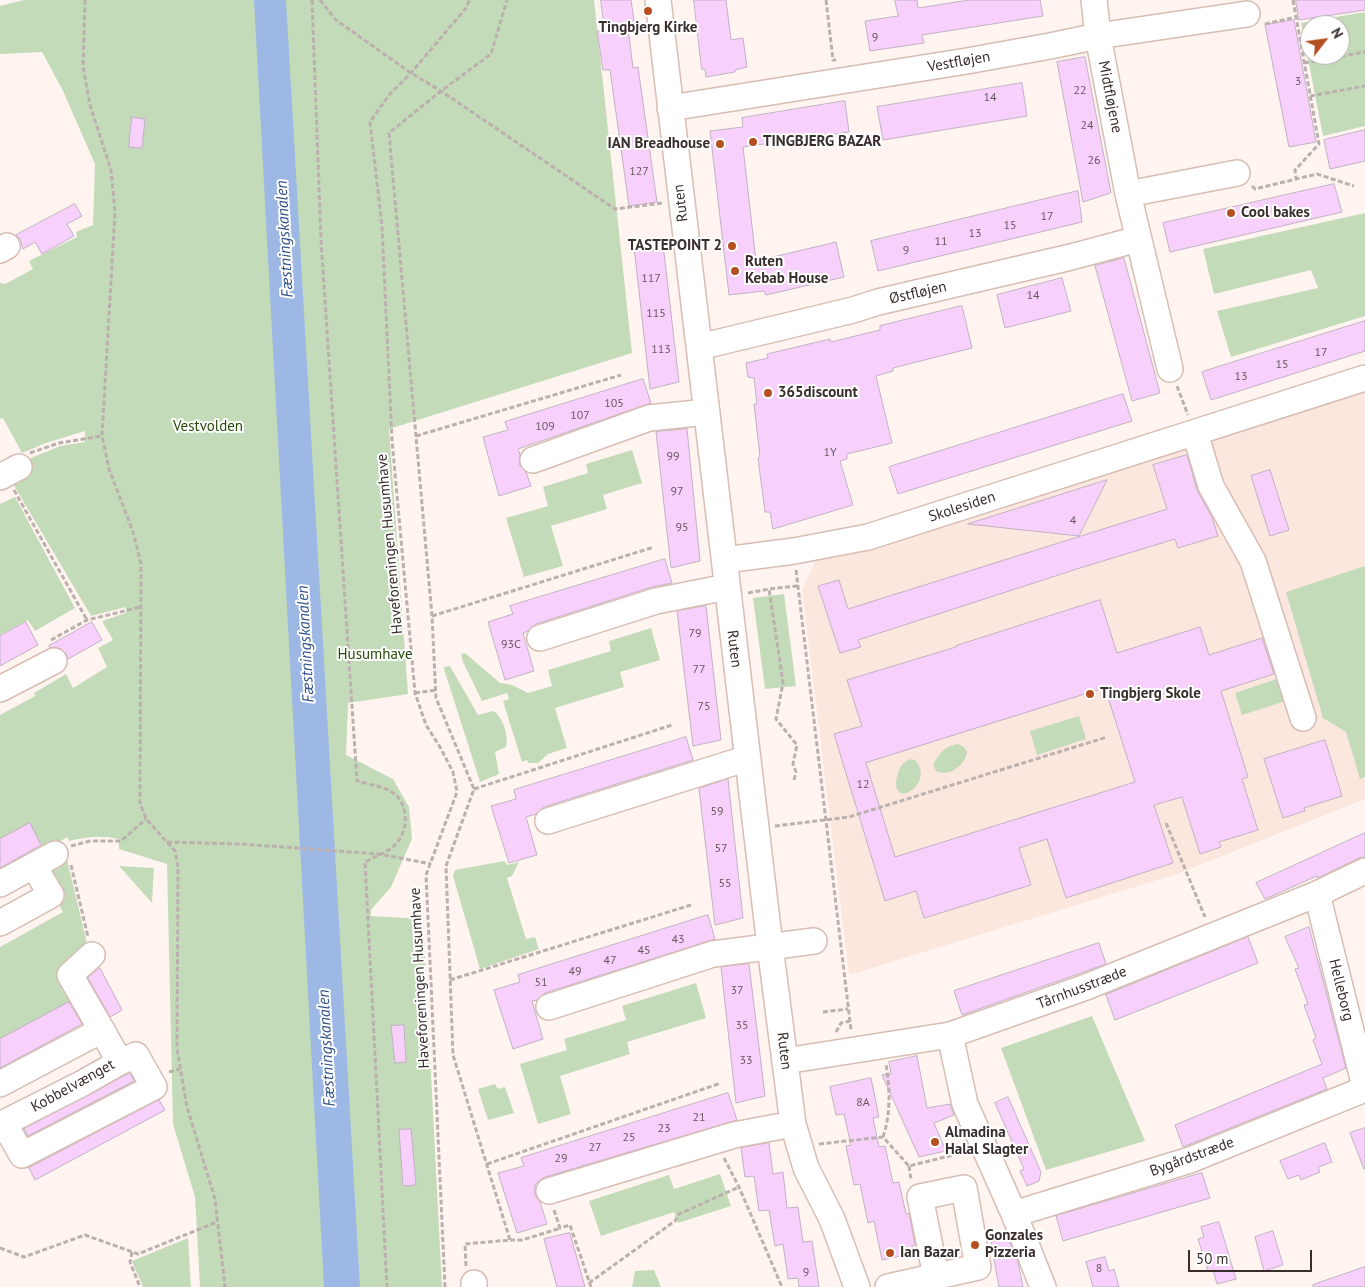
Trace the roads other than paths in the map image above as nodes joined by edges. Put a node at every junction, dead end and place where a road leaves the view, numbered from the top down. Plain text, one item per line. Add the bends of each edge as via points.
1 (658, 0) edge
2 (1094, 0) edge
3 (1247, 14) dead end
4 (1098, 36) junction
5 (670, 108) junction
6 (1237, 173) road end
7 (1128, 194) junction
8 (1138, 239) junction
9 (699, 347) junction
10 (1170, 369) road end
11 (1365, 378) edge
12 (707, 412) junction
13 (1195, 433) junction
14 (533, 460) dead end
15 (725, 560) junction
16 (737, 590) junction
17 (540, 638) dead end
18 (54, 660) road end
19 (0, 689) edge
20 (1303, 718) dead end
21 (748, 758) junction
22 (548, 821) dead end
23 (1365, 872) edge
24 (0, 884) edge
25 (1318, 894) junction
26 (0, 923) edge
27 (814, 940) dead end
28 (770, 946) junction
29 (92, 955) road end
30 (549, 1007) dead end
31 (102, 1030) junction
32 (950, 1035) junction
33 (786, 1061) junction
34 (120, 1062) junction
35 (0, 1084) edge
36 (1365, 1088) edge
37 (2, 1124) edge
38 (793, 1124) junction
39 (549, 1191) road end
40 (1014, 1214) junction
41 (936, 1276) dead end
42 (857, 1287) edge
43 (888, 1287) edge
44 (1043, 1287) edge

1 - 5 street, Ruten
2 - 4 street, Midtfløjene
3 - 4 street, Vestfløjen
4 - 5 street, Vestfløjen via 968,61
4 - 7 street, Midtfløjene
5 - 9 street, Ruten
6 - 7 street
7 - 8 street, Midtfløjene
8 - 9 street, Østfløjen
8 - 10 street, Midtfløjene
9 - 12 street, Ruten
11 - 13 street, Skolesiden
12 - 14 street via 649,418
12 - 15 street, Ruten
13 - 15 street, Skolesiden via 868,537
13 - 20 street via 1211,486 1253,561
15 - 16 street, Ruten
16 - 17 street via 656,601
16 - 21 street, Ruten
18 - 19 street
21 - 22 street
21 - 28 street, Ruten
23 - 25 street, Tårnhusstræde
24 - 26 street via 54,861 51,895
25 - 32 street, Tårnhusstræde via 1086,987
25 - 36 street, Helleborg
27 - 28 street
28 - 30 street via 713,954
28 - 33 street, Ruten
29 - 31 street, Kobbelvænget via 70,974
31 - 34 street, Kobbelvænget
31 - 35 street
32 - 33 street, Tårnhusstræde
32 - 40 street via 964,1104
33 - 38 street, Ruten
34 - 37 street, Kobbelvænget
34 - 37 street via 136,1055 154,1087 22,1155
36 - 40 street, Bygårdstræde via 1190,1160
38 - 39 street via 734,1135
38 - 42 street, Ruten via 806,1168 832,1219
40 - 44 street
41 - 43 street

